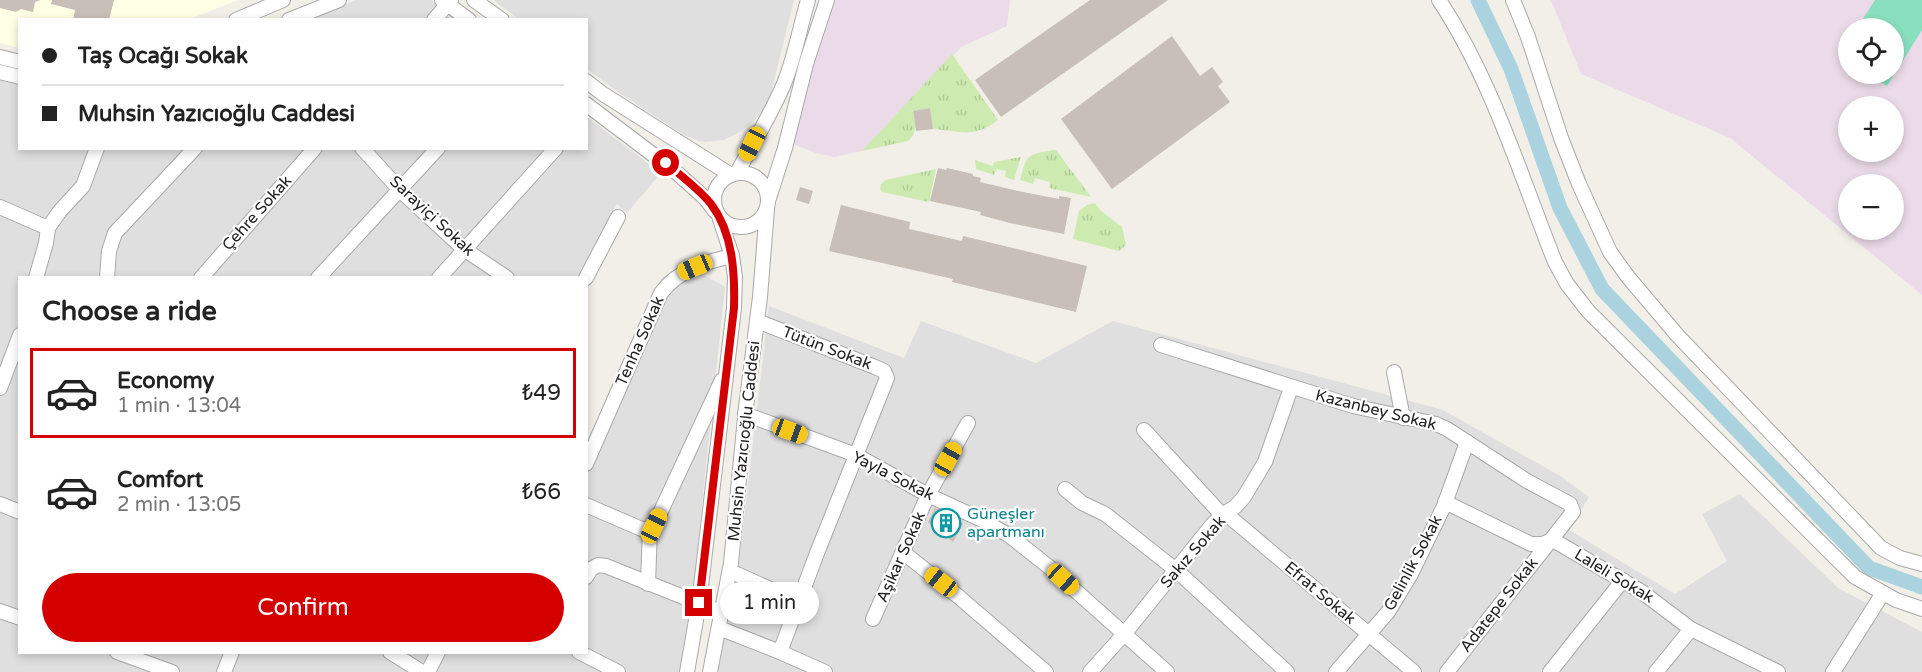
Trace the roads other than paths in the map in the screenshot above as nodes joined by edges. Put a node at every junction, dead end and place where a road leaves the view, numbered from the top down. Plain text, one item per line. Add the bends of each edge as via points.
1 (283, 0) edge
2 (339, 0) edge
3 (474, 0) edge
4 (808, 0) edge
5 (827, 0) edge
6 (1439, 0) edge
7 (1513, 0) edge
8 (447, 1) edge
9 (239, 18) edge
10 (294, 18) edge
11 (435, 18) edge
12 (467, 18) edge
13 (499, 18) edge
14 (0, 57) edge
15 (18, 62) edge
16 (0, 72) edge
17 (18, 76) edge
18 (588, 83) edge
19 (603, 94) junction
20 (589, 110) edge
21 (96, 150) edge
22 (193, 150) edge
23 (313, 150) edge
24 (364, 150) edge
25 (436, 150) edge
26 (554, 150) edge
27 (734, 174) junction
28 (400, 190) junction
29 (767, 205) junction
30 (0, 207) edge
31 (718, 216) junction
32 (618, 217) dead end
33 (48, 228) junction
34 (464, 249) junction
35 (732, 256) junction
36 (37, 276) edge
37 (107, 276) edge
38 (203, 276) edge
39 (320, 276) edge
40 (441, 276) edge
41 (504, 276) edge
42 (587, 276) edge
43 (757, 321) junction
44 (18, 340) edge
45 (1161, 345) dead end
46 (726, 372) junction
47 (1394, 372) dead end
48 (0, 388) edge
49 (1291, 388) junction
50 (746, 414) junction
51 (1403, 418) junction
52 (968, 423) dead end
53 (1144, 430) dead end
54 (1467, 442) junction
55 (856, 455) junction
56 (588, 459) edge
57 (1065, 489) dead end
58 (928, 495) junction
59 (1445, 502) junction
60 (0, 504) edge
61 (588, 506) edge
62 (18, 511) edge
63 (1224, 514) junction
64 (650, 529) junction
65 (1553, 540) junction
66 (904, 553) junction
67 (1922, 564) edge
68 (1176, 570) junction
69 (730, 571) junction
70 (588, 574) edge
71 (1623, 580) junction
72 (648, 584) junction
73 (1883, 593) junction
74 (799, 602) junction
75 (699, 603) junction
76 (1922, 609) edge
77 (0, 611) edge
78 (723, 613) junction
79 (18, 617) edge
80 (873, 620) dead end
81 (719, 628) junction
82 (1691, 629) junction
83 (1125, 633) junction
84 (1370, 634) junction
85 (780, 652) junction
86 (122, 654) edge
87 (231, 654) edge
88 (393, 654) edge
89 (436, 654) edge
90 (583, 654) edge
91 (421, 671) edge
92 (172, 672) edge
93 (224, 672) edge
94 (618, 672) edge
95 (687, 672) edge
96 (710, 672) edge
97 (825, 672) edge
98 (1046, 672) edge
99 (1090, 672) edge
100 (1167, 672) edge
101 (1287, 672) edge
102 (1336, 672) edge
103 (1414, 672) edge
104 (1446, 672) edge
105 (1550, 672) edge
106 (1656, 672) edge
107 (1778, 672) edge
108 (1833, 672) edge

1 - 9 street
2 - 10 street
3 - 13 street
4 - 27 street via 786,79 771,113
5 - 29 street, Muhsin Yazıcıoğlu Caddesi
6 - 73 street via 1489,92 1567,284 1588,311 1855,577
7 - 67 street via 1579,184 1610,252 1628,277 1678,336 1881,548
8 - 11 street
8 - 12 street
14 - 15 street
16 - 17 street
18 - 19 street
19 - 20 street
19 - 27 street
20 - 31 street via 676,172 705,198
21 - 33 street via 83,186
22 - 37 street via 115,233
23 - 38 street, Çehre Sokak
24 - 28 street, Sarayiçi Sokak
25 - 28 street
26 - 34 street
27 - 29 street via 753,175 759,180 767,193
27 - 31 street via 716,187 713,204
28 - 34 street, Sarayiçi Sokak
28 - 39 street
29 - 31 street via 758,221 746,227 732,226
29 - 43 street, Muhsin Yazıcıoğlu Caddesi
30 - 33 street
31 - 35 street, Muhsin Yazıcıoğlu Caddesi
32 - 42 street
33 - 36 street
34 - 40 street
34 - 41 street, Sarayiçi Sokak
35 - 46 street, Muhsin Yazıcıoğlu Caddesi via 734,308
35 - 56 street, Tenha Sokak via 683,272 661,293
43 - 50 street, Muhsin Yazıcıoğlu Caddesi
43 - 55 street, Tütün Sokak via 884,371 887,378
44 - 48 street
45 - 49 street, Kazanbey Sokak
46 - 64 street
46 - 75 street, Muhsin Yazıcıoğlu Caddesi
47 - 51 street
49 - 51 street, Kazanbey Sokak
49 - 63 street, Sakız Sokak via 1265,462 1244,497
50 - 55 street, Yayla Sokak
50 - 69 street, Muhsin Yazıcıoğlu Caddesi
51 - 54 street, Kazanbey Sokak via 1436,424
52 - 58 street, Aşikar Sokak
53 - 63 street, Efrat Sokak
54 - 59 street, Gelinlik Sokak
54 - 65 street, Kazanbey Sokak via 1570,504 1573,512
55 - 58 street, Yayla Sokak
55 - 74 street, Tütün Sokak
57 - 68 street via 1105,514
58 - 66 street, Aşikar Sokak
58 - 83 street, Yayla Sokak via 1010,536
59 - 65 street via 1531,544
59 - 84 street, Gelinlik Sokak via 1411,574
60 - 62 street
61 - 64 street via 644,530
63 - 68 street, Sakız Sokak
63 - 84 street, Efrat Sokak
64 - 72 street
65 - 71 street, Laleli Sokak
65 - 104 street, Adatepe Sokak
66 - 80 street, Aşikar Sokak
66 - 98 street
68 - 83 street, Sakız Sokak
68 - 101 street
69 - 74 street
69 - 78 street, Muhsin Yazıcıoğlu Caddesi
70 - 72 street via 598,565 606,566
71 - 82 street, Laleli Sokak
71 - 105 street
72 - 75 street
73 - 76 street
73 - 108 street
74 - 85 street, Tütün Sokak
75 - 78 street
75 - 95 street, Muhsin Yazıcıoğlu Caddesi
77 - 79 street
78 - 81 street, Muhsin Yazıcıoğlu Caddesi
81 - 85 street
81 - 96 street, Muhsin Yazıcıoğlu Caddesi
82 - 106 street
82 - 107 street, Laleli Sokak
83 - 99 street, Sakız Sokak
83 - 100 street, Yayla Sokak
84 - 102 street, Gelinlik Sokak
84 - 103 street, Efrat Sokak
85 - 97 street
86 - 92 street
87 - 93 street
88 - 91 street
89 - 91 street
90 - 94 street

